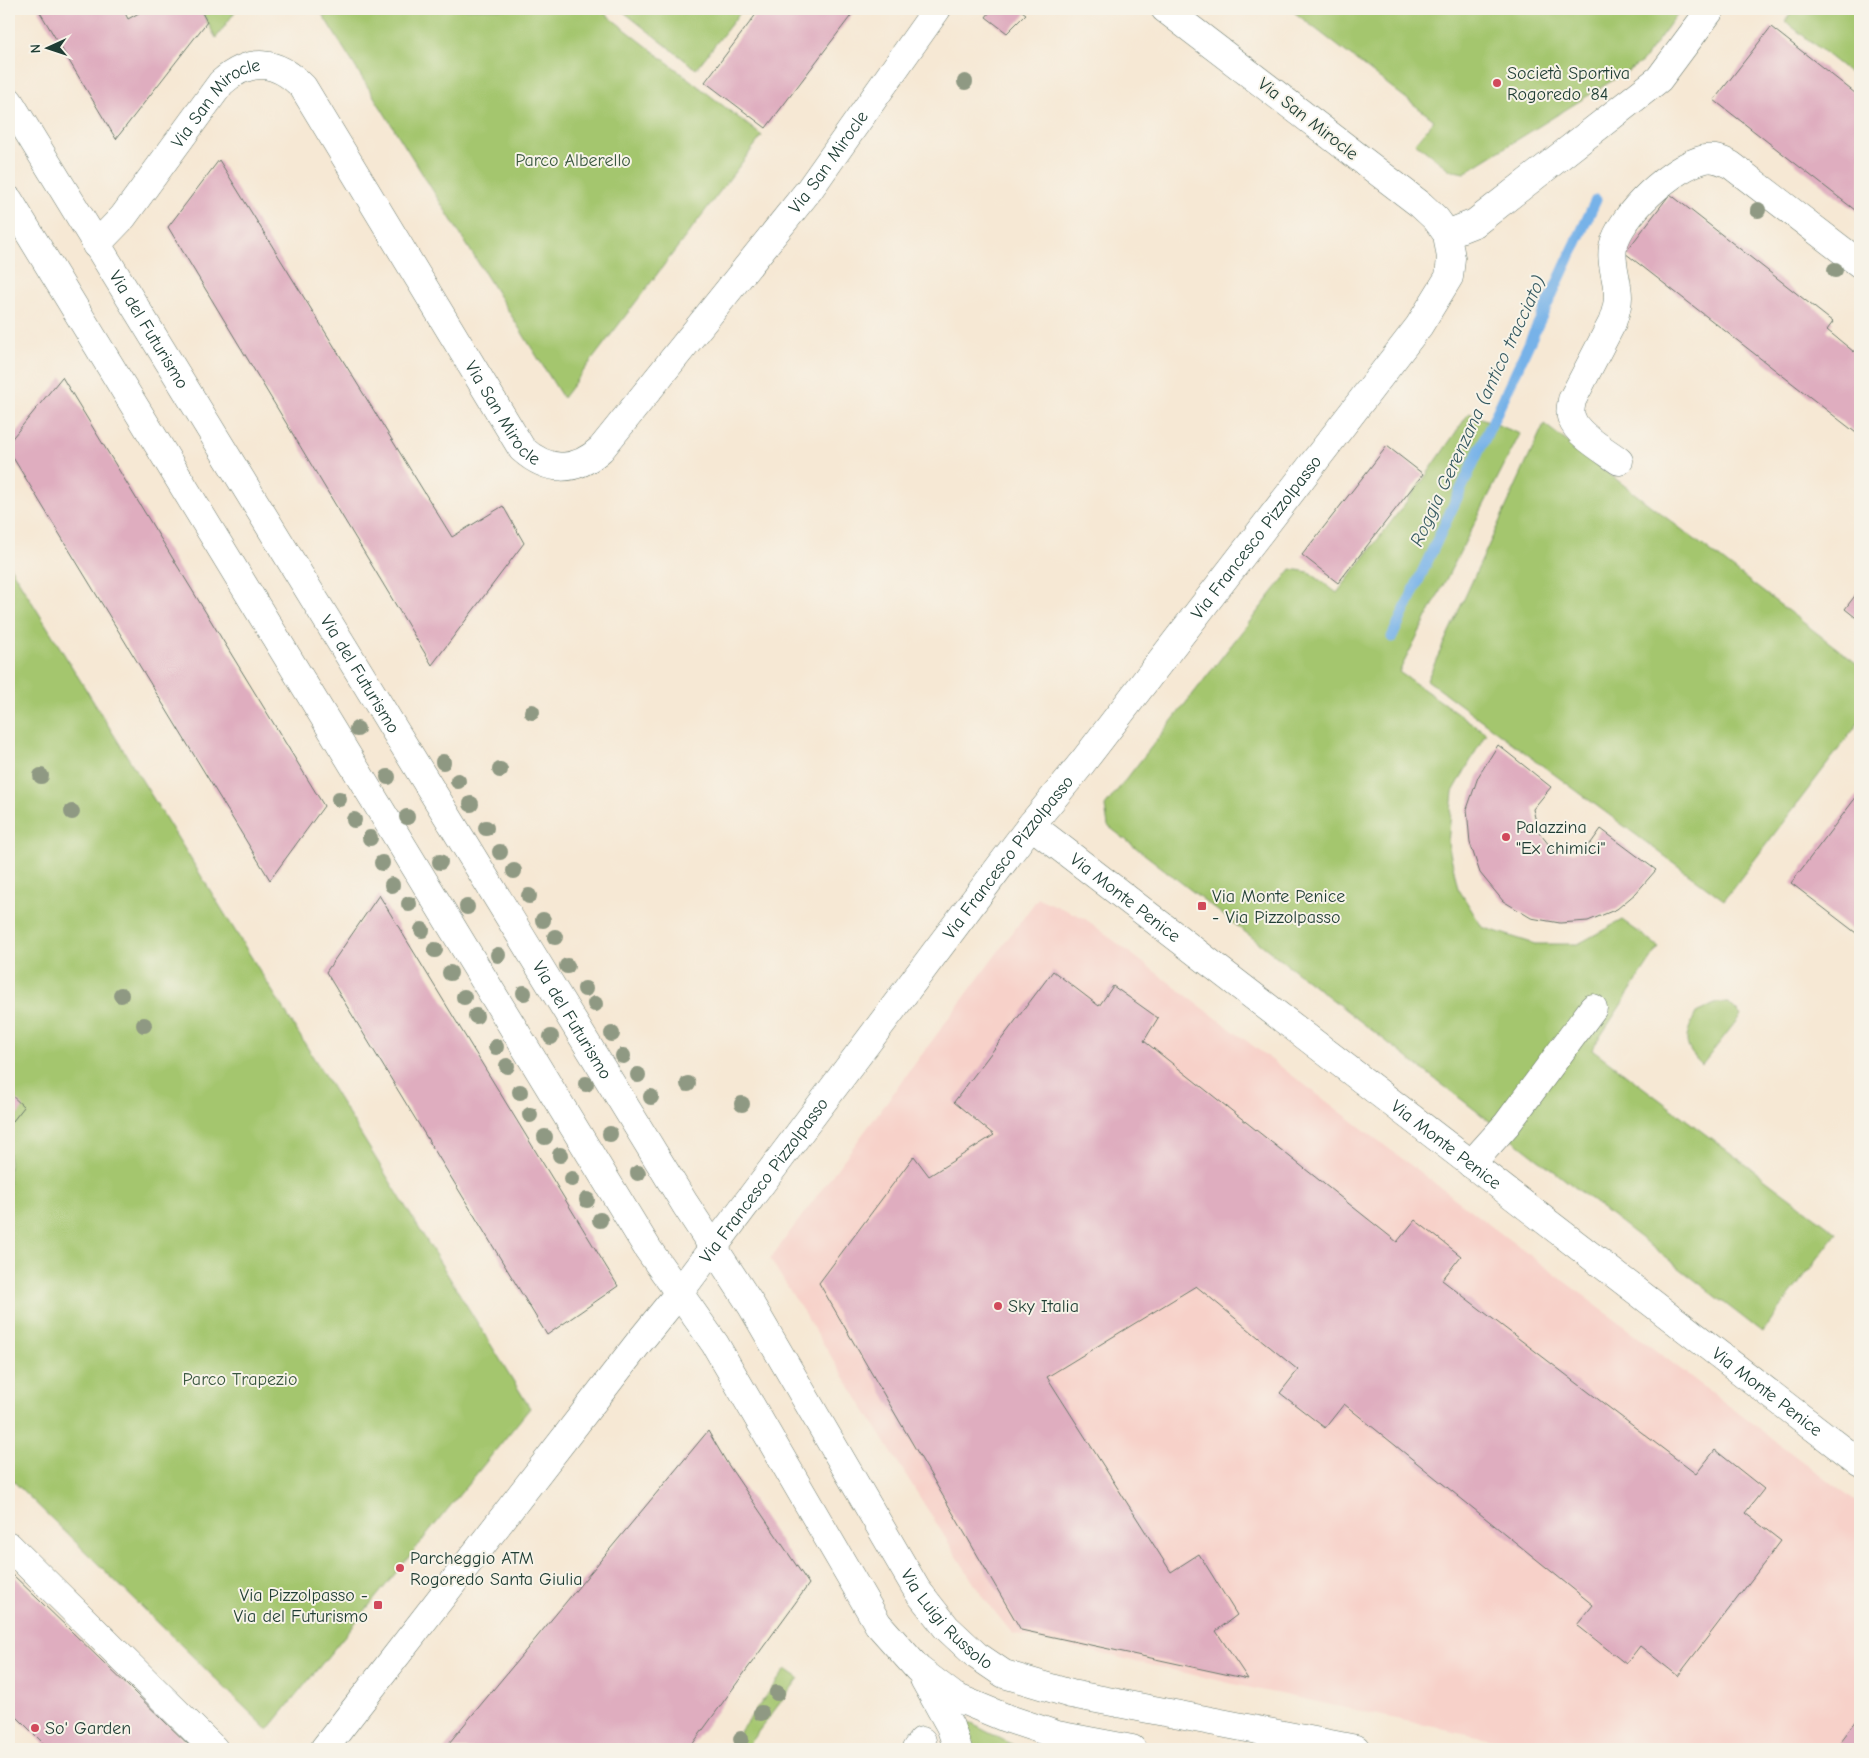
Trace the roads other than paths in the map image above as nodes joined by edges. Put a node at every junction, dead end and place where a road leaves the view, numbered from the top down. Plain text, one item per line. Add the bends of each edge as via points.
1 (937, 9) edge
2 (1165, 9) edge
3 (1710, 9) edge
4 (9, 101) edge
5 (9, 200) edge
6 (1447, 234) junction
7 (96, 245) junction
8 (1860, 264) edge
9 (1619, 461) dead end
10 (1031, 825) junction
11 (1592, 1008) dead end
12 (1471, 1164) junction
13 (713, 1248) junction
14 (679, 1293) junction
15 (1860, 1463) edge
16 (9, 1546) edge
17 (918, 1669) junction
18 (1112, 1748) edge
19 (214, 1749) edge
20 (324, 1749) edge
21 (958, 1749) edge
22 (1356, 1749) edge

1 - 7 street, Via San Mirocle via 809,190 600,449 592,457 574,465 548,465 522,449 302,87 284,70 266,65 251,66 234,72 221,83 123,217
2 - 6 street, Via San Mirocle via 1421,205
3 - 6 street via 1659,79 1475,222
4 - 7 street, Via del Futurismo
5 - 14 street via 643,1241
6 - 10 street, Via Francesco Pizzolpasso via 1449,278 1433,305
7 - 13 street, Via del Futurismo
8 - 9 street via 1731,165 1718,159 1695,163 1651,191 1621,226 1612,257 1617,283 1617,310 1570,410 1581,433
10 - 12 street, Via Monte Penice
10 - 13 street, Via Francesco Pizzolpasso
11 - 12 street via 1507,1124
12 - 15 street, Via Monte Penice
13 - 14 street, Via Francesco Pizzolpasso
13 - 22 street, Via Luigi Russolo via 751,1305 917,1590 946,1627 976,1655 1004,1674 1071,1694
14 - 17 street via 715,1344 878,1624
14 - 20 street, Via Francesco Pizzolpasso
16 - 19 street
17 - 18 street via 954,1696 1006,1718
17 - 21 street via 950,1726

